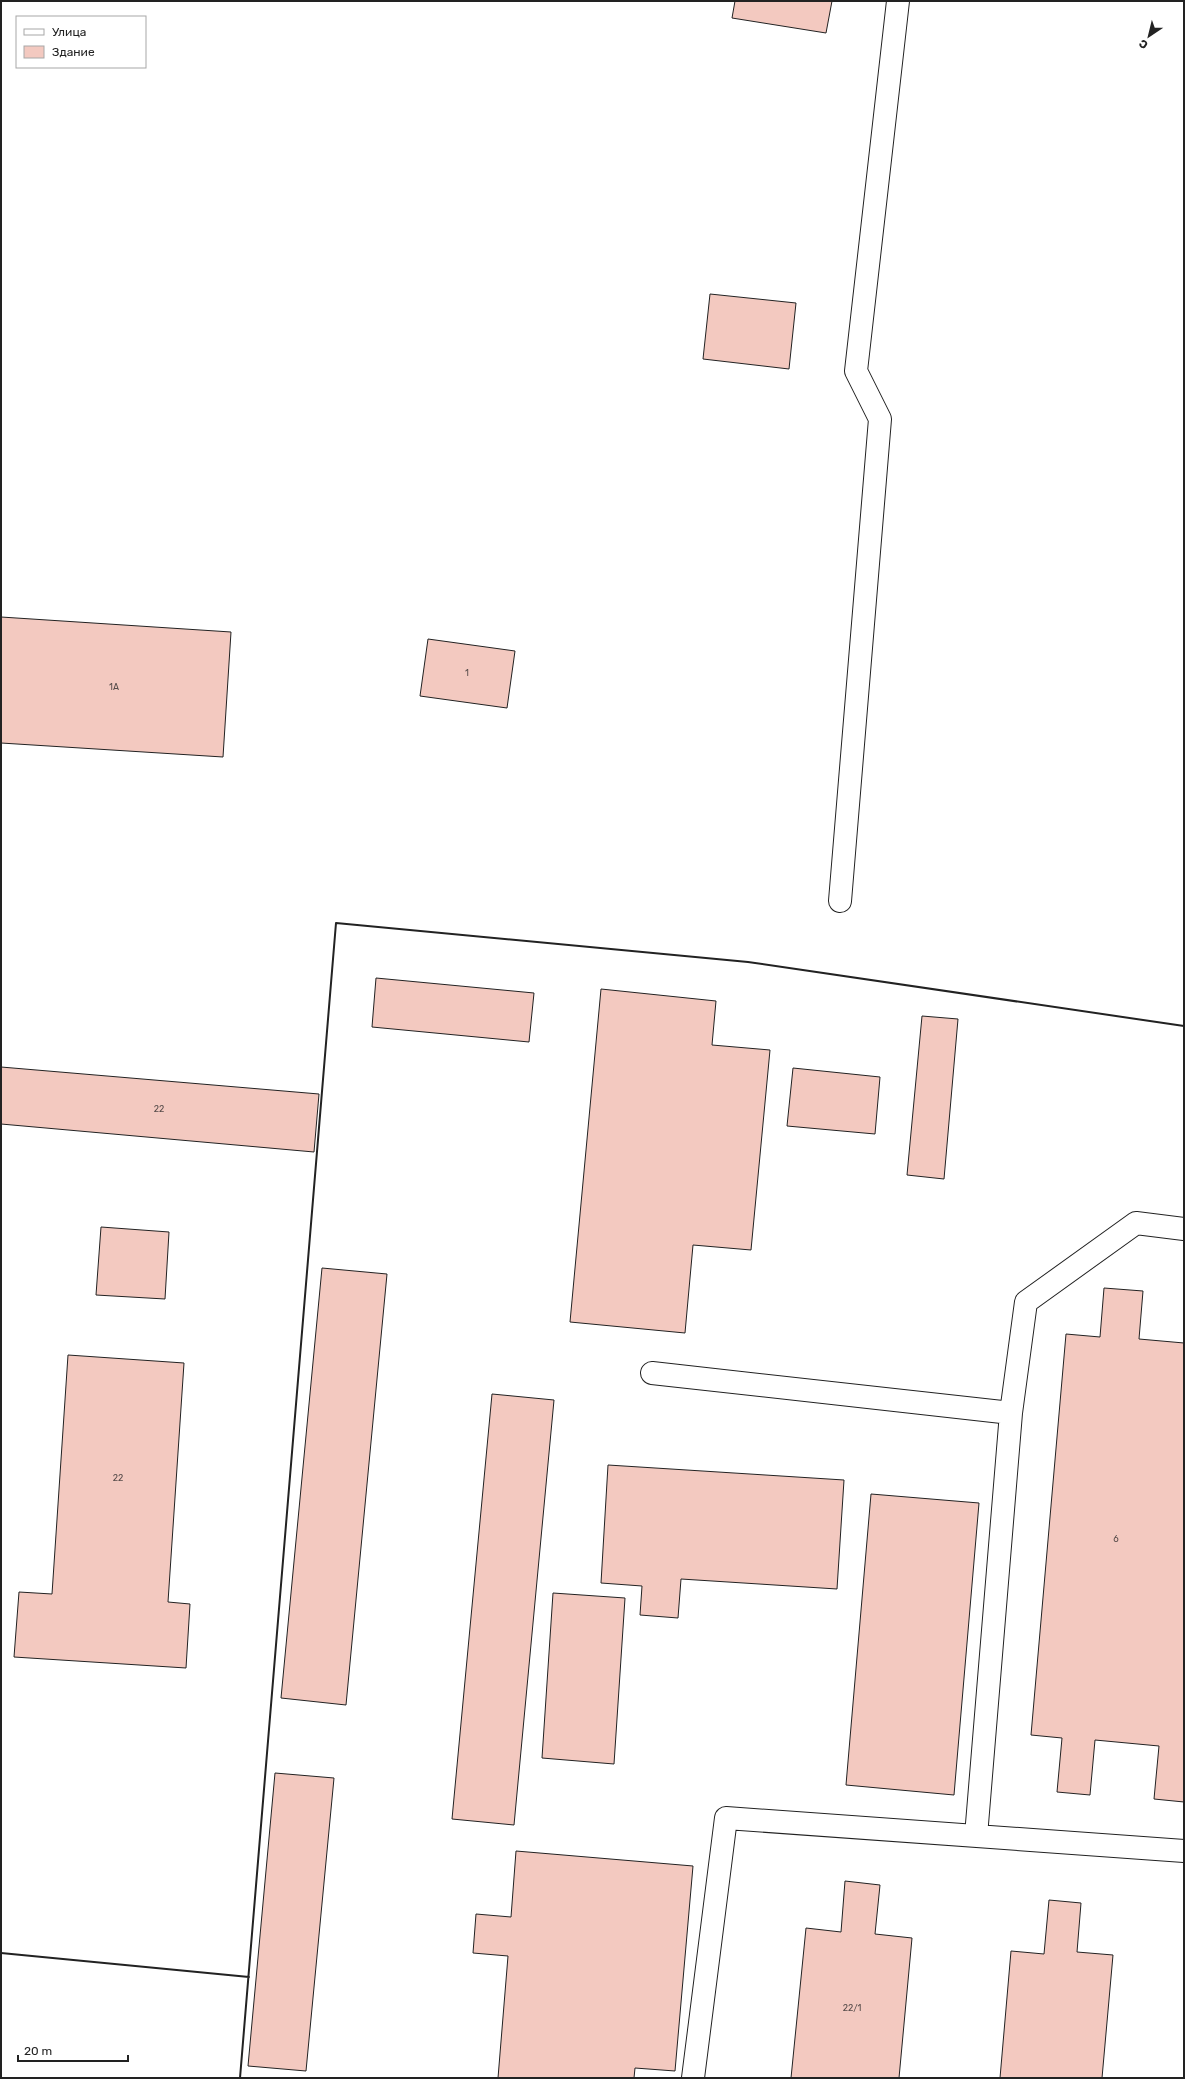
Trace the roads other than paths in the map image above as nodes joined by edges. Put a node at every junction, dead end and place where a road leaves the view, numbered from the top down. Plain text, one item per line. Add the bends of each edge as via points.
1 (898, 1) edge
2 (840, 901) dead end
3 (1184, 1229) edge
4 (652, 1373) dead end
5 (1011, 1413) junction
6 (976, 1836) junction
7 (1184, 1851) edge
8 (693, 2078) edge

1 - 2 street via 856,371 880,419
3 - 5 street via 1136,1222 1026,1302
4 - 5 street
5 - 6 street
6 - 7 street
6 - 8 street via 726,1818

